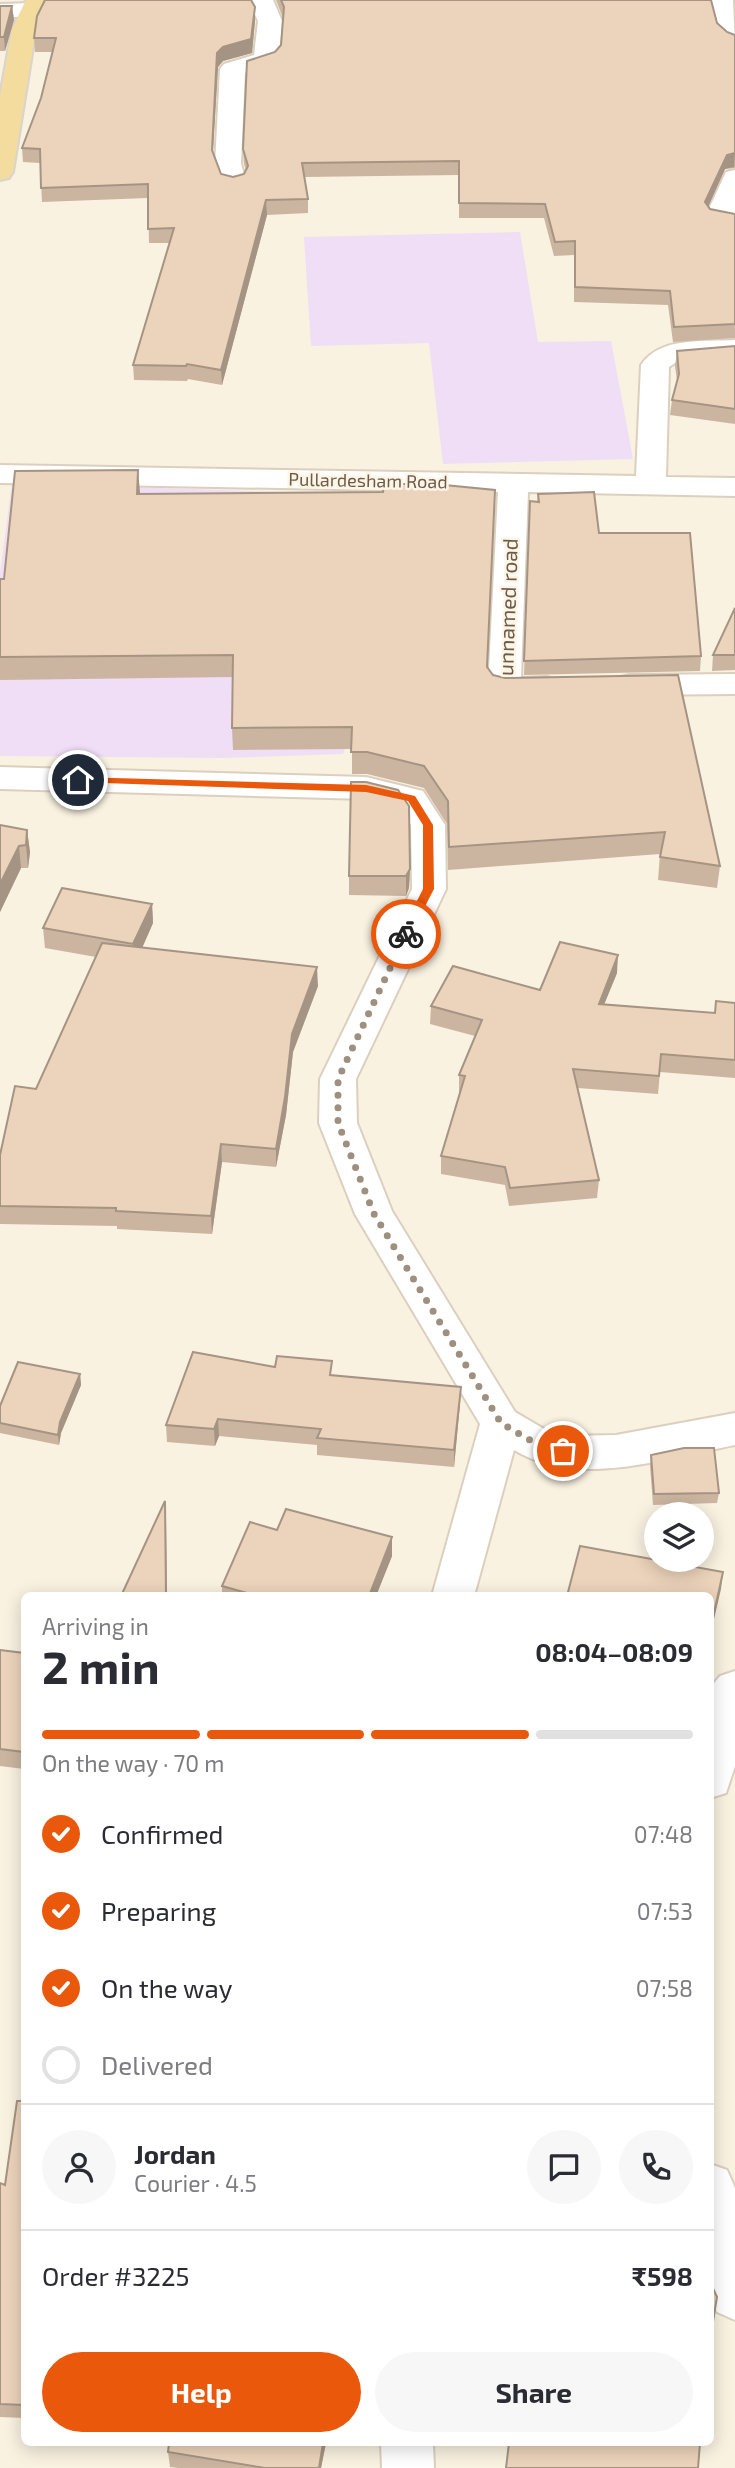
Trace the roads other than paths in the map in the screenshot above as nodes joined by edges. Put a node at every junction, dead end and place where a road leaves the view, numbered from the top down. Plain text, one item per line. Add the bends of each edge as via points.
1 (237, 0) edge
2 (721, 0) edge
3 (36, 5) edge
4 (0, 11) edge
5 (735, 40) edge
6 (0, 172) edge
7 (735, 178) edge
8 (233, 181) edge
9 (735, 218) edge
10 (735, 349) edge
11 (0, 474) edge
12 (513, 482) junction
13 (651, 484) junction
14 (735, 487) edge
15 (735, 684) edge
16 (0, 778) edge
17 (501, 1423) junction
18 (735, 1429) edge
19 (454, 1592) edge
20 (735, 1689) edge
21 (714, 1760) edge
22 (714, 2204) edge
23 (735, 2295) edge
24 (407, 2446) edge
25 (408, 2468) edge

1 - 8 street via 261,1 270,21 266,60 233,69 228,164
2 - 5 street via 730,37
3 - 4 street
3 - 6 main road via 24,29
7 - 9 street via 719,215
10 - 13 street via 673,353 655,365
11 - 12 street, Pullardesham Road
12 - 13 street, Pullardesham Road
12 - 15 street, unnamed road via 504,688
13 - 14 street, Pullardesham Road
16 - 17 street via 366,789 411,799 428,825 429,889 338,1079 338,1123 374,1214
17 - 18 street via 540,1446 563,1451 616,1451
17 - 19 street
20 - 21 street via 727,1699
22 - 23 street
24 - 25 street

